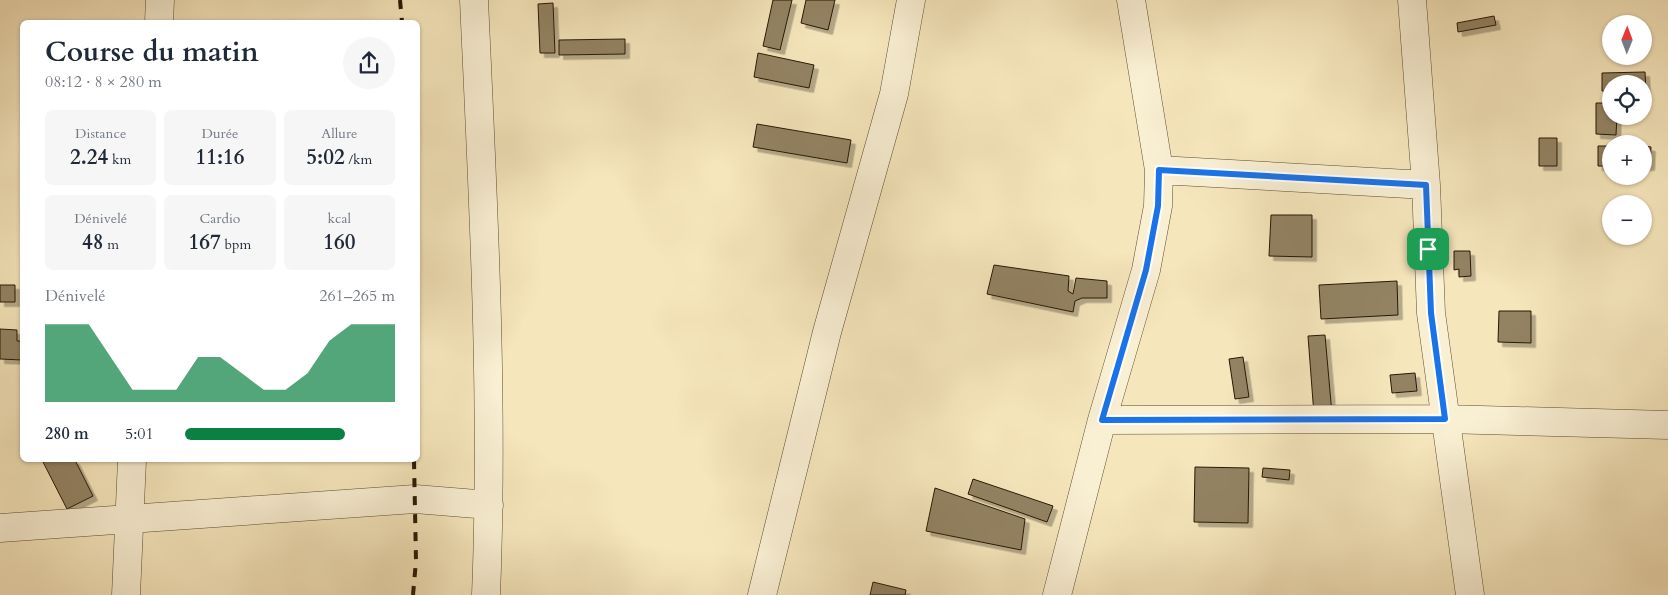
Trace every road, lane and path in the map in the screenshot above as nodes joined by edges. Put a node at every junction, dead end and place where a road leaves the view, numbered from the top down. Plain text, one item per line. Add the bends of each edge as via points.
1 (160, 0) edge
2 (474, 0) edge
3 (911, 0) edge
4 (1131, 0) edge
5 (1412, 0) edge
6 (159, 20) edge
7 (1159, 170) junction
8 (1426, 185) junction
9 (1445, 419) junction
10 (1102, 420) junction
11 (1668, 425) edge
12 (132, 462) edge
13 (490, 506) junction
14 (128, 519) junction
15 (0, 528) edge
16 (126, 595) edge
17 (486, 595) edge
18 (762, 595) edge
19 (1057, 595) edge
20 (1470, 595) edge

1 - 6 street
2 - 13 street via 487,302
3 - 18 street via 894,94 827,332
4 - 7 street
5 - 8 street
7 - 8 street
7 - 10 street via 1158,206 1146,270
8 - 9 street via 1431,313
9 - 10 street
9 - 11 street
9 - 20 street
10 - 19 street
12 - 14 street
13 - 14 street via 415,499
13 - 17 street
14 - 15 street
14 - 16 street

